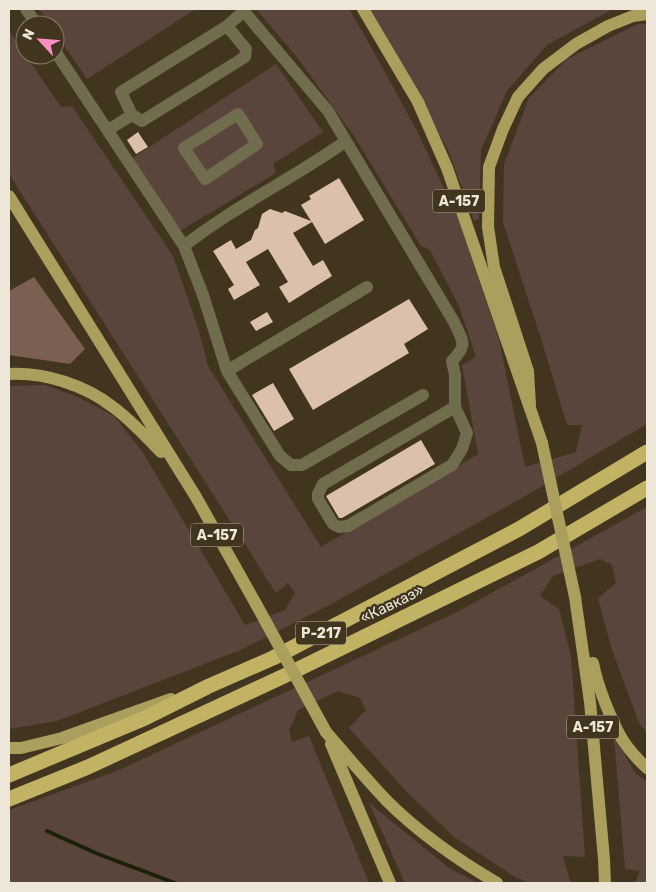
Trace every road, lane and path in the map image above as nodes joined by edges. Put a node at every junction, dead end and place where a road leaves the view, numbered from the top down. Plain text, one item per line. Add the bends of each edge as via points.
1 (363, 9) edge
2 (243, 10) edge
3 (647, 14) edge
4 (227, 26) junction
5 (64, 65) edge
6 (132, 115) junction
7 (108, 130) junction
8 (346, 141) junction
9 (205, 179) joint
10 (9, 196) edge
11 (184, 246) junction
12 (367, 287) dead end
13 (227, 371) junction
14 (9, 374) edge
15 (423, 395) dead end
16 (530, 405) junction
17 (455, 407) junction
18 (647, 452) edge
19 (176, 466) junction
20 (647, 488) edge
21 (575, 597) junction
22 (209, 686) junction
23 (326, 732) junction
24 (9, 748) edge
25 (647, 768) edge
26 (9, 775) edge
27 (9, 799) edge
28 (390, 883) edge
29 (497, 883) edge
30 (605, 883) edge

1 - 16 main road, А-157 via 418,102 448,168
2 - 4 street
2 - 8 street via 328,111
3 - 16 main road via 608,26 576,44 543,69 518,97 489,167 488,227 494,267 528,371
4 - 6 street via 121,92
4 - 6 street via 246,49 245,57 142,121
5 - 7 street
6 - 7 street
7 - 11 street
8 - 11 street via 244,204
8 - 17 street via 463,342 462,351 452,361
9 - 9 street via 257,144 238,114 184,148
10 - 19 main road, А-157
11 - 13 street
12 - 13 street
13 - 15 street via 280,456 291,465 302,466
14 - 19 main road via 52,378 84,390 112,406
16 - 21 main road, А-157, bridge via 542,444
17 - 17 street via 467,433 452,464 348,526 333,524 318,499 323,484
18 - 22 highway, «Кавказ» / Р-217 via 519,529 273,658
19 - 23 main road, А-157, bridge
20 - 27 highway, «Кавказ» / Р-217 via 538,552 284,676 88,767
21 - 25 main road via 586,624 596,679 622,739
21 - 30 main road, А-157 via 590,702
22 - 24 main road via 62,738
22 - 26 highway, «Кавказ» / Р-217 via 145,718
23 - 28 main road, А-157
23 - 29 main road via 388,802 434,841

